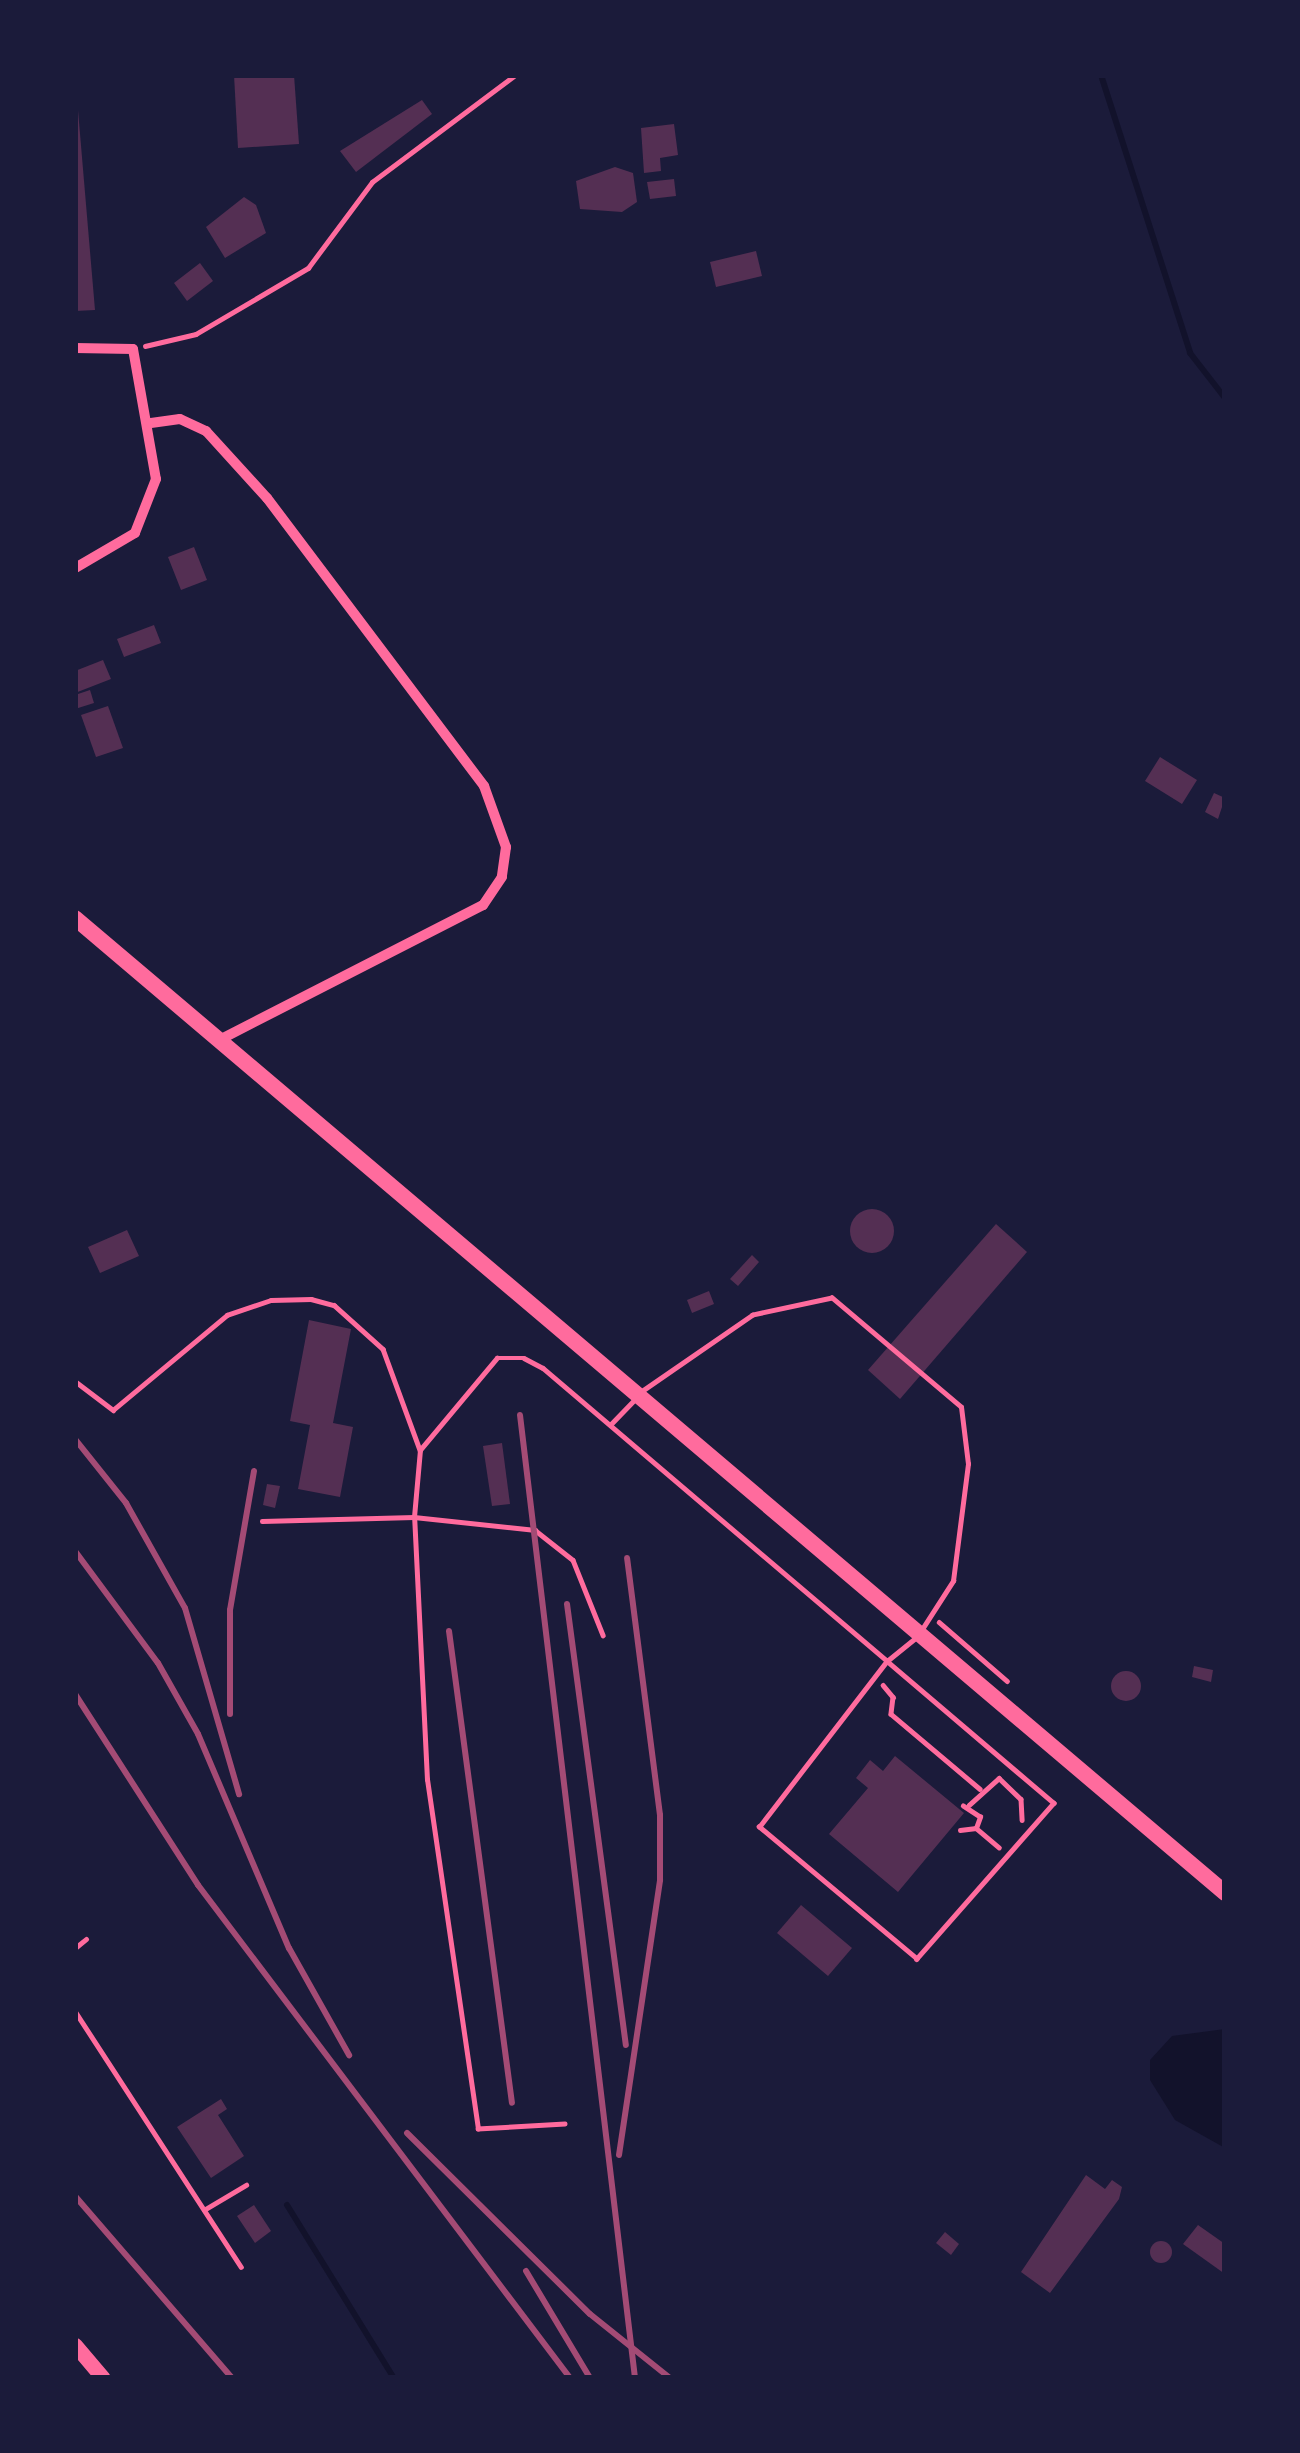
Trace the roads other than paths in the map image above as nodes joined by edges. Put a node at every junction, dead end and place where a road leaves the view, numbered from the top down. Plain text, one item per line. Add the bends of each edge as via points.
1 (75, 348) edge
2 (152, 423) junction
3 (75, 568) edge
4 (75, 918) edge
5 (221, 1039) junction
6 (75, 1381) edge
7 (637, 1397) junction
8 (610, 1425) junction
9 (420, 1450) junction
10 (414, 1517) junction
11 (262, 1521) dead end
12 (604, 1635) dead end
13 (917, 1637) junction
14 (887, 1661) junction
15 (1225, 1893) edge
16 (86, 1940) dead end
17 (75, 1948) edge
18 (75, 2011) edge
19 (565, 2124) dead end
20 (246, 2185) dead end
21 (204, 2210) junction
22 (241, 2267) dead end
23 (75, 2345) edge
24 (103, 2378) edge

1 - 2 street via 133,350
2 - 3 street via 156,478 148,514 135,533
2 - 5 street via 179,419 206,430 266,498 484,786 506,848 502,877 483,905
4 - 5 highway
5 - 7 highway
6 - 9 lane via 113,1410 227,1315 271,1300 311,1299 334,1305 383,1349
7 - 8 lane
7 - 13 highway
7 - 13 lane via 752,1315 832,1298 961,1407 968,1464 953,1581
8 - 9 lane via 543,1368 510,1356 488,1366
8 - 14 lane
9 - 10 lane
10 - 11 lane
10 - 12 lane via 535,1530 553,1540 588,1585
10 - 19 lane via 427,1780 478,2129
13 - 14 lane
13 - 15 highway
14 - 14 lane via 1054,1803 917,1959 759,1827
16 - 17 lane
18 - 21 lane
20 - 21 lane
21 - 22 lane
23 - 24 main road

